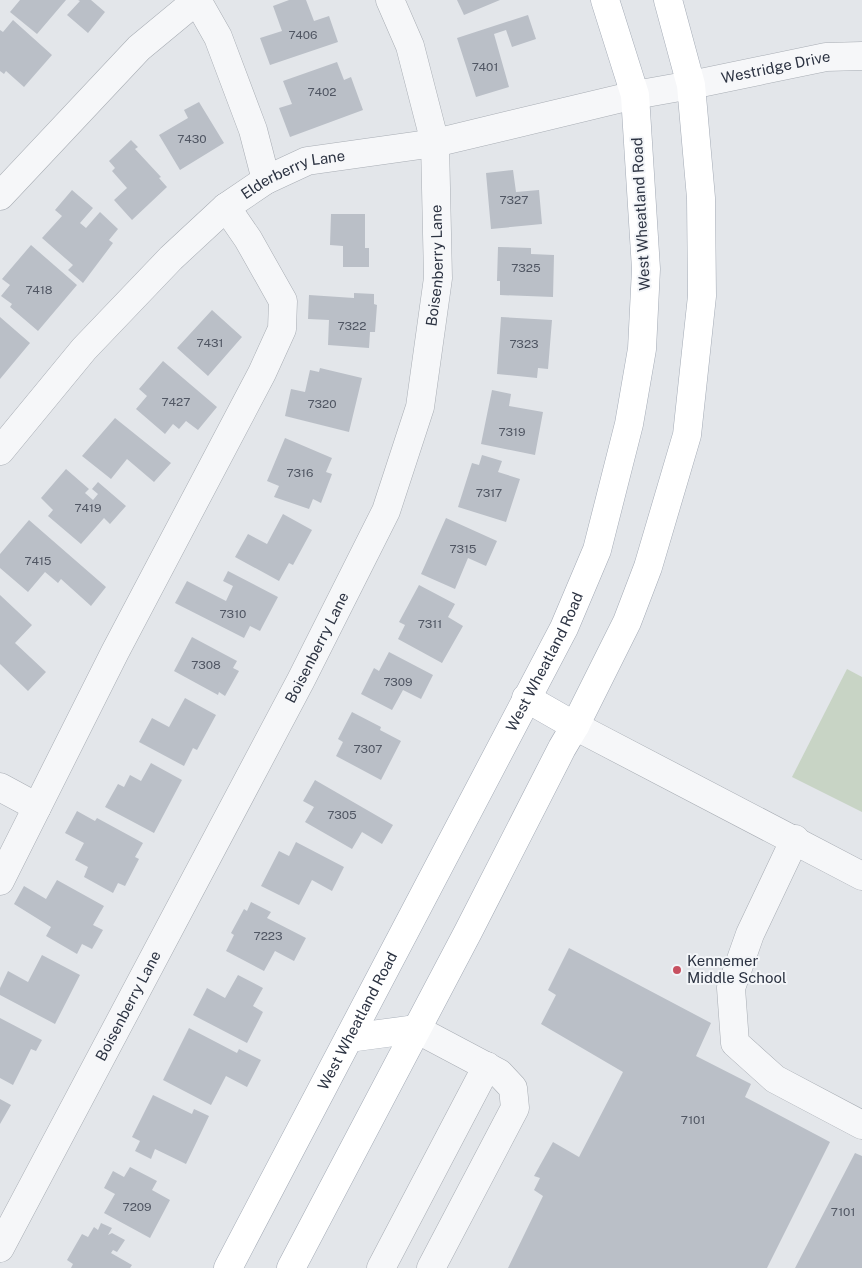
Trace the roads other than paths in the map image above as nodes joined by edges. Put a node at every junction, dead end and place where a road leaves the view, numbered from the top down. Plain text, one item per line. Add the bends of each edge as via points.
1 (197, 0) edge
2 (390, 0) edge
3 (605, 0) edge
4 (668, 0) edge
5 (862, 56) edge
6 (691, 85) junction
7 (635, 95) junction
8 (435, 143) junction
9 (266, 180) junction
10 (0, 196) edge
11 (226, 207) junction
12 (0, 451) edge
13 (526, 698) junction
14 (575, 726) junction
15 (0, 786) edge
16 (37, 807) junction
17 (795, 839) junction
18 (862, 876) edge
19 (0, 881) edge
20 (416, 1029) junction
21 (349, 1038) junction
22 (487, 1066) junction
23 (862, 1125) edge
24 (0, 1248) edge
25 (228, 1268) edge
26 (291, 1268) edge
27 (381, 1268) edge
28 (431, 1268) edge

1 - 9 street via 218,37 253,130
1 - 10 street via 139,48
2 - 8 street, Boisenberry Lane via 410,46
3 - 7 main road, West Wheatland Road
4 - 6 main road
5 - 6 street, Westridge Drive via 826,56
6 - 7 street, Elderberry Lane
6 - 14 main road via 701,198 702,296 687,435 648,567 626,622
7 - 8 street, Elderberry Lane
7 - 13 main road, West Wheatland Road via 646,269 642,349 629,424 597,550 564,628
8 - 9 street, Elderberry Lane via 307,162
8 - 24 street, Boisenberry Lane via 438,278 420,407 386,511 296,689
9 - 11 street, Elderberry Lane
11 - 12 street, Elderberry Lane via 171,258 84,349
11 - 16 street via 282,301 282,329
13 - 14 main road
13 - 21 main road, West Wheatland Road
14 - 17 street
14 - 20 main road
15 - 16 street
16 - 19 street
17 - 18 street
17 - 23 street via 750,934 731,988 735,1043 775,1079
20 - 21 main road
20 - 22 street
20 - 26 main road
21 - 25 main road, West Wheatland Road
22 - 27 street
22 - 28 street via 513,1088 515,1108

